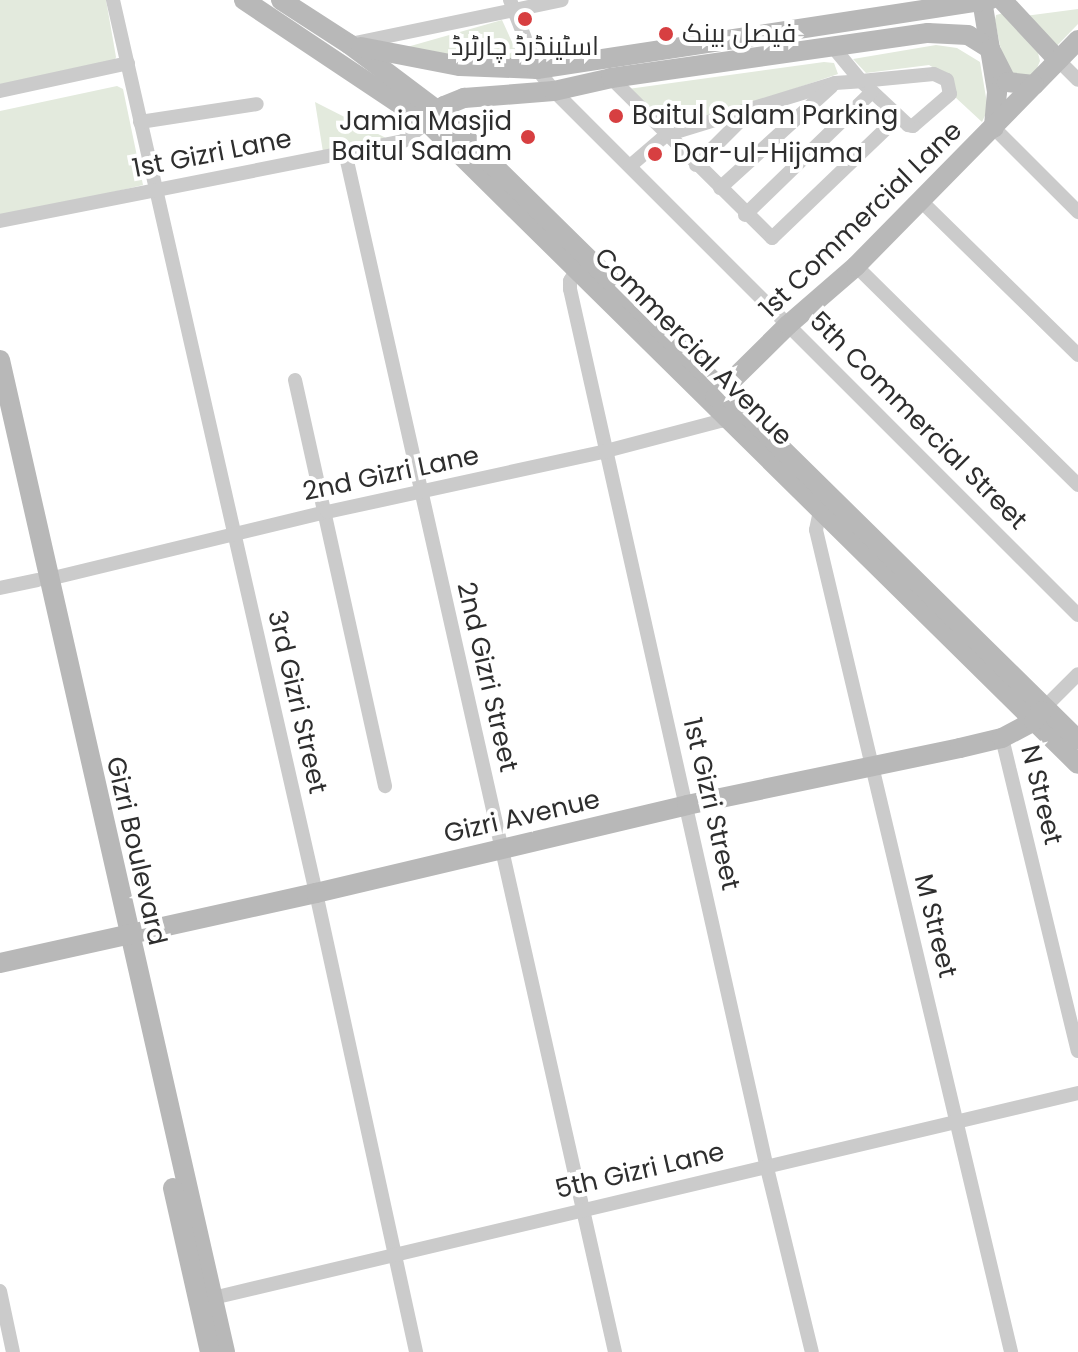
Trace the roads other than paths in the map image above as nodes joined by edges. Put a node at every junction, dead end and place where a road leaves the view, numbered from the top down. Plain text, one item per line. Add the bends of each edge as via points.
1 (113, 0) edge
2 (244, 0) edge
3 (281, 0) edge
4 (562, 0) edge
5 (989, 0) edge
6 (511, 6) edge
7 (1078, 40) edge
8 (349, 44) junction
9 (833, 47) junction
10 (990, 49) junction
11 (330, 60) junction
12 (1058, 60) junction
13 (128, 63) junction
14 (537, 69) junction
15 (611, 78) junction
16 (1078, 80) edge
17 (861, 81) junction
18 (835, 83) junction
19 (1034, 85) junction
20 (0, 91) edge
21 (554, 91) junction
22 (872, 92) junction
23 (257, 104) dead end
24 (751, 110) junction
25 (433, 116) junction
26 (898, 117) junction
27 (140, 122) junction
28 (994, 128) junction
29 (666, 135) junction
30 (345, 152) junction
31 (696, 165) junction
32 (630, 166) junction
33 (720, 188) junction
34 (156, 189) junction
35 (921, 201) junction
36 (1078, 212) edge
37 (745, 215) junction
38 (0, 221) edge
39 (856, 266) junction
40 (578, 268) junction
41 (788, 325) junction
42 (1078, 355) edge
43 (0, 360) edge
44 (295, 380) dead end
45 (718, 395) junction
46 (733, 411) junction
47 (0, 417) edge
48 (606, 451) junction
49 (1078, 485) edge
50 (421, 493) junction
51 (820, 511) junction
52 (327, 512) junction
53 (234, 536) junction
54 (43, 580) junction
55 (0, 588) edge
56 (1078, 615) edge
57 (1078, 674) edge
58 (1040, 713) junction
59 (1002, 738) junction
60 (1078, 740) edge
61 (871, 764) junction
62 (1078, 764) edge
63 (385, 786) dead end
64 (687, 805) junction
65 (501, 848) junction
66 (316, 893) junction
67 (122, 936) junction
68 (0, 963) edge
69 (1078, 1051) edge
70 (1078, 1093) edge
71 (959, 1121) junction
72 (767, 1168) junction
73 (581, 1208) junction
74 (393, 1255) junction
75 (0, 1291) edge
76 (213, 1298) junction
77 (13, 1352) edge
78 (210, 1352) edge
79 (225, 1352) edge
80 (416, 1352) edge
81 (615, 1352) edge
82 (812, 1352) edge
83 (1011, 1352) edge

1 - 13 street, 3rd Gizri Street
2 - 11 main road, Commercial Avenue
3 - 8 main road, Commercial Avenue
4 - 6 street
5 - 10 main road
5 - 12 main road
5 - 14 main road
6 - 8 street
6 - 14 street, 5th Commercial Street
7 - 12 main road, 1st Commercial Lane
8 - 11 main road
8 - 14 main road via 460,66
8 - 25 main road, Commercial Avenue
9 - 10 main road via 952,32
9 - 15 main road
9 - 17 street
10 - 19 main road via 1007,82
10 - 28 main road via 997,92
11 - 25 main road, Commercial Avenue
12 - 16 street
12 - 19 main road, 1st Commercial Lane
13 - 20 street
13 - 27 street, 3rd Gizri Street
14 - 21 street, 5th Commercial Street
15 - 21 main road
15 - 29 street
17 - 18 street
17 - 22 street
17 - 26 street via 934,74 950,84 950,94 913,126
18 - 24 street
18 - 33 street
19 - 28 main road, 1st Commercial Lane
21 - 25 main road via 464,98
21 - 32 street, 5th Commercial Street
22 - 26 street
22 - 37 street
23 - 27 street
24 - 29 street
24 - 31 street
25 - 30 street, 1st Gizri Lane via 403,141
25 - 40 main road, Commercial Avenue
25 - 45 main road, Commercial Avenue
26 - 37 street via 772,238
27 - 34 street, 3rd Gizri Street
28 - 35 main road, 1st Commercial Lane
28 - 36 street
29 - 31 street
29 - 32 street
30 - 34 street, 1st Gizri Lane
30 - 50 street, 2nd Gizri Street
31 - 33 street
32 - 41 street, 5th Commercial Street
33 - 37 street
34 - 38 street, 1st Gizri Lane
34 - 53 street, 3rd Gizri Street
35 - 39 main road, 1st Commercial Lane
35 - 42 street
39 - 41 main road, 1st Commercial Lane
39 - 49 street
40 - 45 main road, Commercial Avenue
40 - 48 street, 1st Gizri Street via 570,289
41 - 45 main road, 1st Commercial Lane
41 - 56 street, 5th Commercial Street
43 - 54 main road, Gizri Boulevard
44 - 52 street
45 - 46 main road, Commercial Avenue
46 - 48 street, 2nd Gizri Lane via 720,421
46 - 51 main road, Commercial Avenue
46 - 58 main road, Commercial Avenue
47 - 54 main road, Gizri Boulevard
48 - 50 street, 2nd Gizri Lane
48 - 64 street, 1st Gizri Street
50 - 52 street, 2nd Gizri Lane
50 - 65 street, 2nd Gizri Street
51 - 58 main road, Commercial Avenue
51 - 61 street, M Street via 816,530
52 - 53 street, 2nd Gizri Lane
52 - 63 street
53 - 54 street, 2nd Gizri Lane
53 - 66 street, 3rd Gizri Street
54 - 55 street, 2nd Gizri Lane
54 - 67 main road, Gizri Boulevard
57 - 58 street
58 - 59 main road, Gizri Avenue
58 - 60 main road, Commercial Avenue
58 - 62 main road, Commercial Avenue
59 - 61 main road, Gizri Avenue
59 - 69 street, N Street
61 - 64 main road, Gizri Avenue
61 - 71 street, M Street
64 - 65 main road, Gizri Avenue
64 - 72 street, 1st Gizri Street
65 - 66 main road, Gizri Avenue
65 - 73 street, 2nd Gizri Street
66 - 67 main road, Gizri Avenue
66 - 74 street, 3rd Gizri Street
67 - 68 main road, Gizri Avenue
67 - 76 main road, Gizri Boulevard
67 - 78 main road, Gizri Boulevard
70 - 71 street, 5th Gizri Lane
71 - 72 street, 5th Gizri Lane
71 - 83 street, M Street
72 - 73 street, 5th Gizri Lane
72 - 82 street, 1st Gizri Street
73 - 74 street, 5th Gizri Lane
73 - 81 street, 2nd Gizri Street
74 - 76 street, 5th Gizri Lane
74 - 80 street, 3rd Gizri Street
75 - 77 street
76 - 79 main road, Gizri Boulevard

